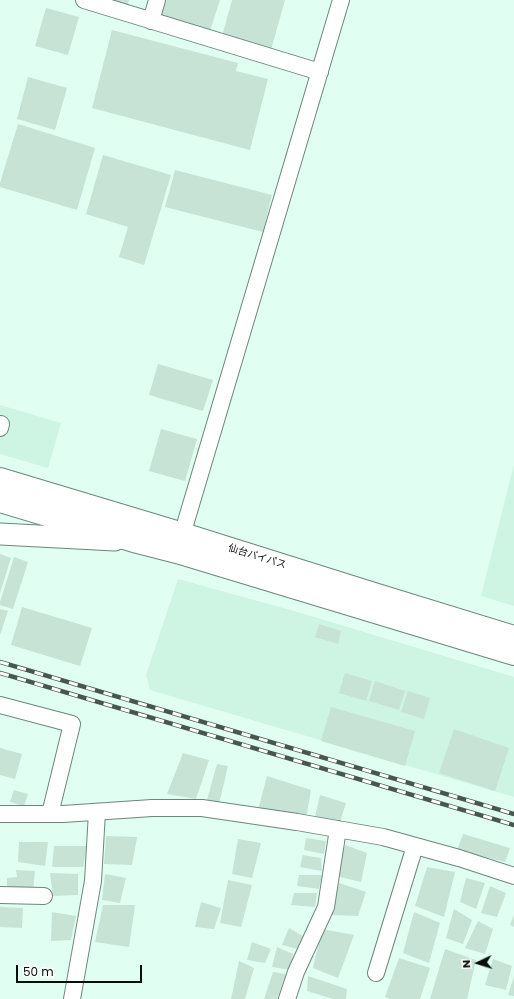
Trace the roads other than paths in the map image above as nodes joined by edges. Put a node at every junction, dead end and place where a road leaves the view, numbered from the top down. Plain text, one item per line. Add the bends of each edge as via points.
1 (84, 0) edge
2 (157, 0) edge
3 (341, 0) edge
4 (151, 21) junction
5 (320, 72) junction
6 (0, 424) edge
7 (0, 428) edge
8 (0, 479) edge
9 (0, 501) edge
10 (0, 534) edge
11 (134, 541) junction
12 (180, 543) junction
13 (514, 637) edge
14 (514, 654) edge
15 (0, 705) edge
16 (97, 812) junction
17 (0, 814) edge
18 (50, 814) junction
19 (338, 829) junction
20 (415, 846) junction
21 (514, 876) edge
22 (0, 895) edge
23 (44, 896) dead end
24 (376, 973) dead end
25 (72, 999) edge
26 (287, 999) edge

1 - 4 street
2 - 4 street
3 - 5 street
4 - 5 street
5 - 12 street
6 - 7 street
8 - 12 highway, 仙台バイパス
9 - 11 highway, 仙台バイパス
10 - 11 main road
11 - 12 highway, 仙台バイパス
12 - 13 highway, 仙台バイパス via 374,594
12 - 14 highway, 仙台バイパス
15 - 18 street via 72,724
16 - 18 street
16 - 19 street via 202,808
16 - 25 street via 93,881
17 - 18 street
19 - 20 street
19 - 26 street via 326,907 296,972
20 - 21 street
20 - 24 street
22 - 23 street

